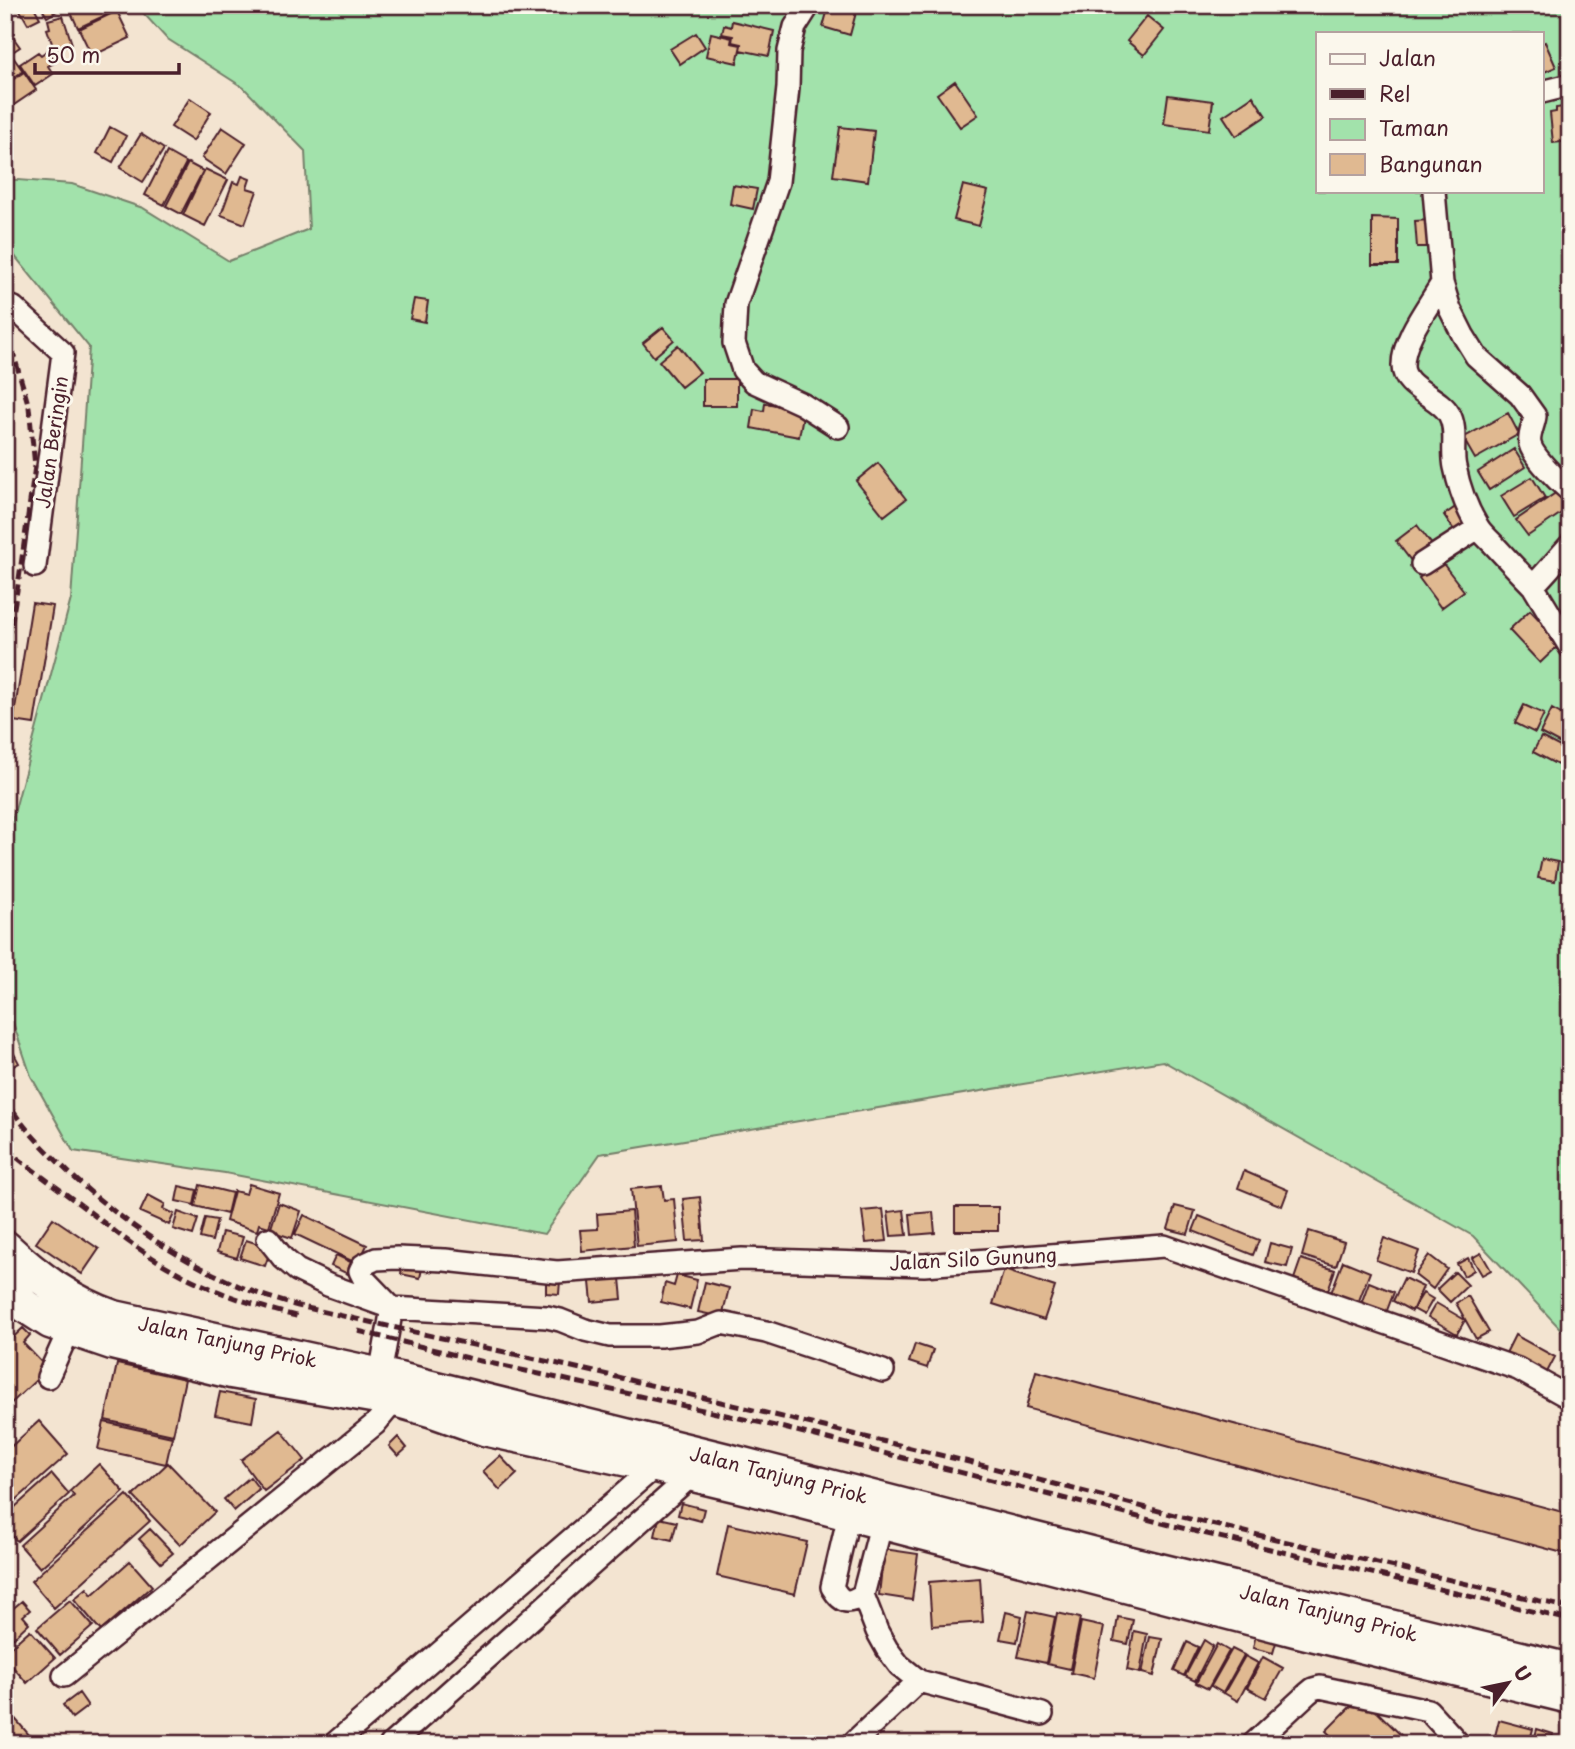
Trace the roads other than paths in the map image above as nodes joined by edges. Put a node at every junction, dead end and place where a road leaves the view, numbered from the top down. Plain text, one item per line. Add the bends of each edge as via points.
1 (809, 5) edge
2 (1570, 85) edge
3 (1544, 92) edge
4 (1434, 192) edge
5 (1442, 284) junction
6 (5, 312) edge
7 (838, 427) dead end
8 (1570, 491) edge
9 (1478, 528) junction
10 (1570, 545) edge
11 (1422, 564) dead end
12 (35, 566) dead end
13 (1533, 586) junction
14 (1570, 647) edge
15 (268, 1239) dead end
16 (5, 1247) edge
17 (5, 1289) edge
18 (393, 1308) junction
19 (69, 1330) junction
20 (883, 1371) dead end
21 (48, 1377) dead end
22 (391, 1385) junction
23 (1570, 1398) edge
24 (656, 1466) junction
25 (692, 1475) junction
26 (852, 1504) junction
27 (884, 1511) junction
28 (863, 1595) junction
29 (1570, 1670) edge
30 (64, 1676) dead end
31 (919, 1681) junction
32 (1570, 1698) edge
33 (1042, 1714) dead end
34 (334, 1744) edge
35 (391, 1744) edge
36 (852, 1744) edge
37 (1253, 1744) edge
38 (1459, 1744) edge

1 - 7 street via 795,27 789,51 778,182 736,304 734,343 743,370 754,382
2 - 3 street
4 - 5 street
5 - 8 street via 1476,356 1520,395 1535,416 1530,444 1556,480
5 - 9 street via 1409,340 1403,370 1409,381 1451,416 1457,477
6 - 12 street, Jalan Beringin via 14,308 63,353
9 - 11 street
9 - 13 street
10 - 13 street
13 - 14 street
15 - 18 street via 297,1270
16 - 22 highway, Jalan Tanjung Priok via 45,1282 93,1310
17 - 19 highway, Jalan Tanjung Priok via 25,1306
18 - 20 street via 548,1317 610,1336 698,1332 721,1323 766,1332
18 - 22 street via 386,1337
18 - 23 street, Jalan Silo Gunung via 364,1279 363,1265 397,1258 557,1272 742,1259 925,1265 1164,1246 1518,1368
19 - 21 street
19 - 22 highway, Jalan Tanjung Priok via 231,1372
22 - 24 highway, Jalan Tanjung Priok via 433,1411 484,1429
22 - 26 highway, Jalan Tanjung Priok
22 - 30 street via 375,1424
24 - 25 highway, Jalan Tanjung Priok
24 - 34 street
25 - 26 highway, Jalan Tanjung Priok via 764,1492
25 - 35 street
26 - 27 highway, Jalan Tanjung Priok
26 - 28 street via 832,1587 843,1601 852,1602
27 - 28 street
27 - 29 highway, Jalan Tanjung Priok via 1105,1557
27 - 32 highway, Jalan Tanjung Priok via 1295,1630
28 - 31 street via 887,1649
31 - 33 street
31 - 36 street
37 - 38 street via 1320,1687 1428,1710

